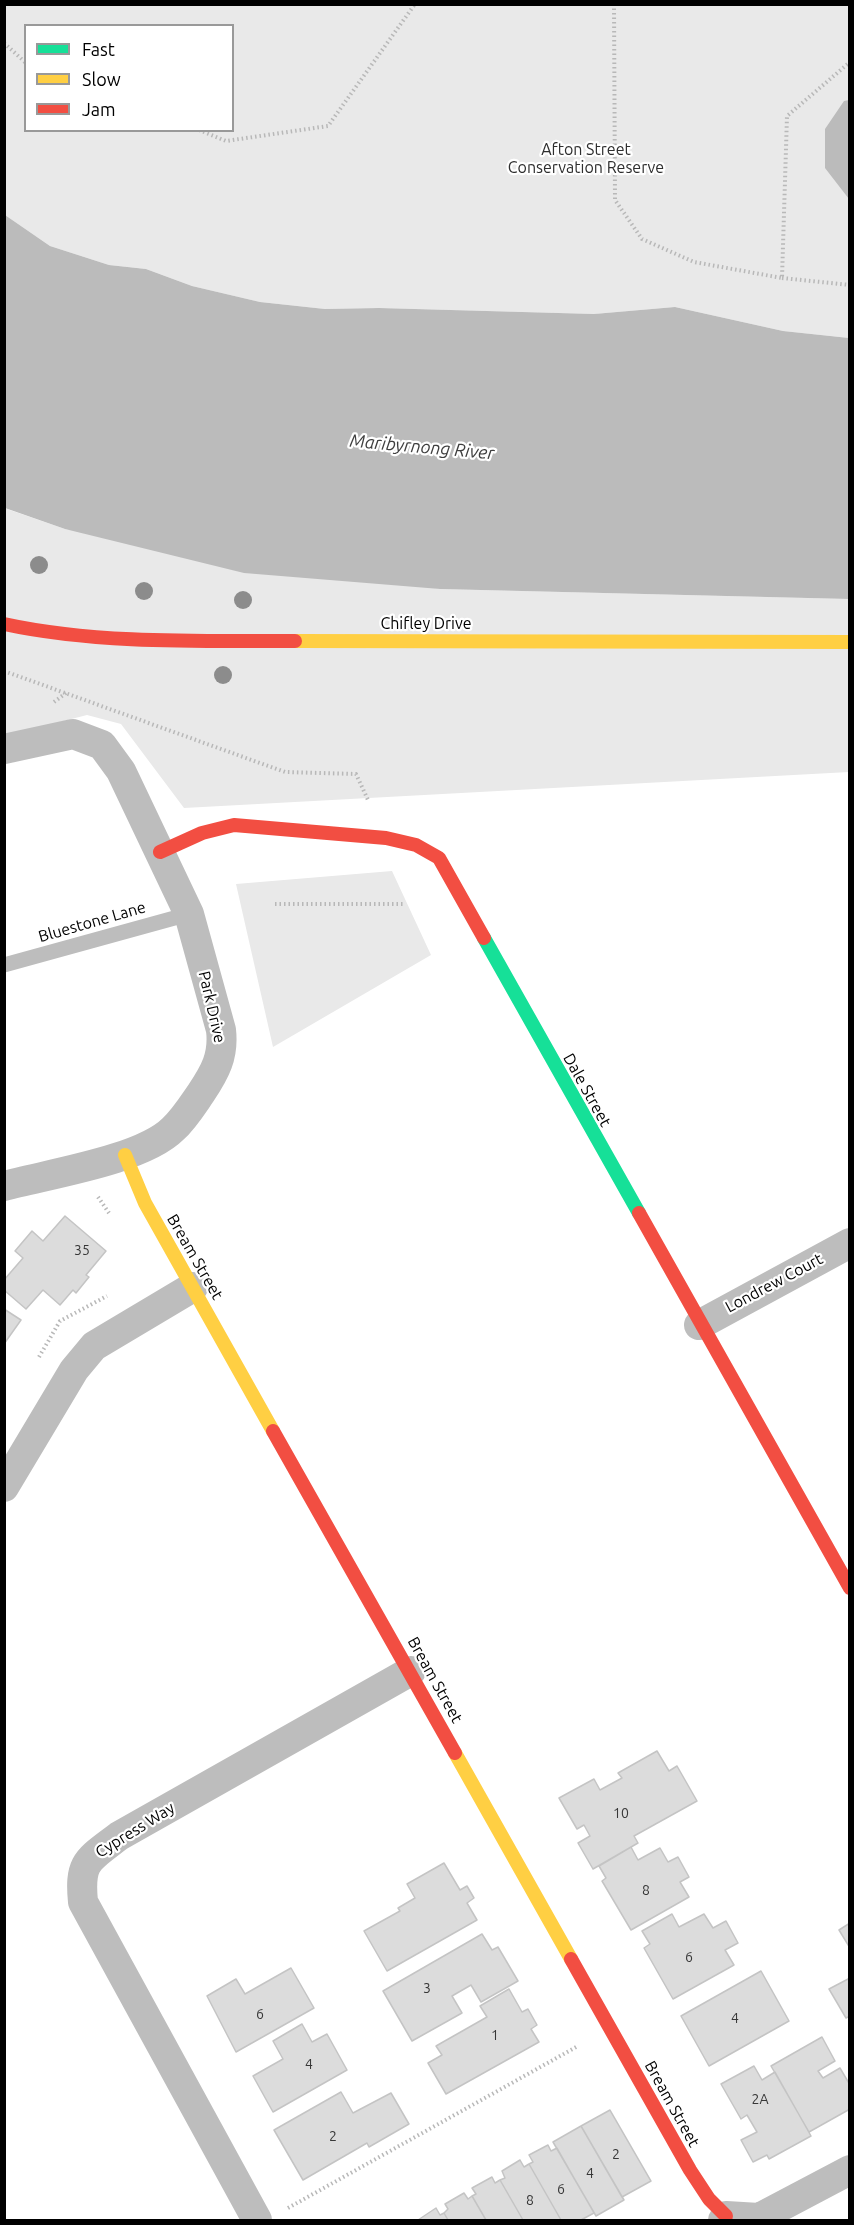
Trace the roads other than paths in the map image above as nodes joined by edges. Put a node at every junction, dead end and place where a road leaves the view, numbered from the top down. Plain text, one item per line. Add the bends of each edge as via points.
1 (4, 624) edge
2 (849, 642) edge
3 (4, 749) edge
4 (160, 852) junction
5 (189, 914) junction
6 (4, 965) edge
7 (124, 1155) junction
8 (4, 1186) edge
9 (849, 1243) edge
10 (193, 1287) junction
11 (699, 1325) junction
12 (4, 1487) edge
13 (849, 1588) edge
14 (411, 1671) junction
15 (849, 2170) edge
16 (724, 2218) edge
17 (257, 2220) edge

1 - 2 street, Chifley Drive via 31,630 170,641
3 - 4 street, Park Drive via 73,734 102,745 121,771
4 - 5 street, Park Drive
4 - 11 street, Dale Street via 202,833 234,825 386,838 416,845 439,858
5 - 6 lane, Bluestone Lane
5 - 7 street, Park Drive via 223,1047 217,1069 172,1130
7 - 8 street, Park Drive
7 - 10 street, Bream Street via 145,1203
9 - 11 street, Londrew Court
10 - 12 street via 94,1346 74,1370
10 - 14 street, Bream Street
11 - 13 street, Dale Street
14 - 16 street, Bream Street via 690,2170
14 - 17 street, Cypress Way via 119,1836 89,1860 81,1877 83,1902
15 - 16 street via 759,2218

